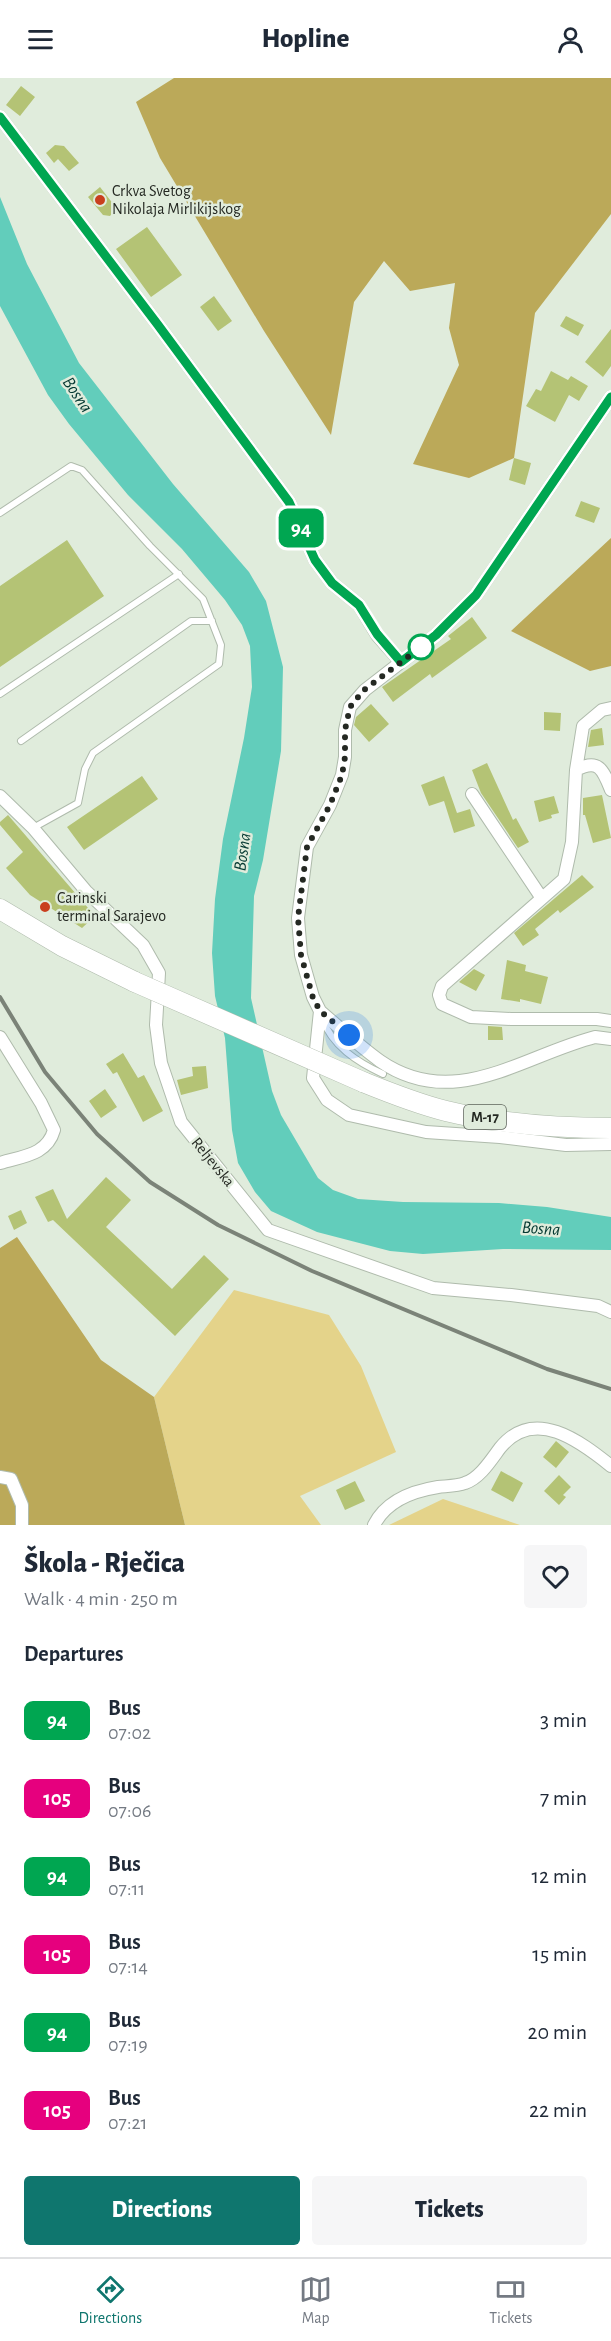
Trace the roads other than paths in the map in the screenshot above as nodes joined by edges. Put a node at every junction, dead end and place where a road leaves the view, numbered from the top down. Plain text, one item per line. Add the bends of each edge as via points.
1 (0, 117) edge
2 (611, 397) edge
3 (0, 513) edge
4 (179, 574) junction
5 (212, 621) junction
6 (401, 662) junction
7 (0, 694) edge
8 (611, 708) edge
9 (21, 741) dead end
10 (576, 770) junction
11 (611, 790) edge
12 (472, 794) dead end
13 (0, 796) edge
14 (33, 828) junction
15 (541, 897) junction
16 (3, 911) edge
17 (320, 1011) junction
18 (611, 1021) edge
19 (0, 1037) edge
20 (611, 1039) edge
21 (383, 1074) dead end
22 (611, 1128) edge
23 (611, 1144) edge
24 (0, 1163) edge
25 (611, 1312) edge
26 (611, 1466) edge
27 (0, 1477) edge
28 (22, 1525) edge
29 (374, 1525) edge

1 - 6 street via 289,502 315,560 332,583 359,605
2 - 6 street via 476,595 436,635
3 - 4 lane via 71,466 82,470
4 - 5 lane via 203,599
4 - 7 lane
5 - 9 lane via 191,621
5 - 14 lane via 222,645 219,664 93,753 78,803
6 - 17 street via 364,690 350,707 342,775 307,847 299,936 313,998
8 - 10 street via 602,710 583,726
10 - 11 street via 593,765 600,768
10 - 15 street via 572,842 564,879
12 - 15 street
13 - 14 street, Reljevska
14 - 25 street, Reljevska via 86,891 143,945 159,973 156,1024 161,1063 181,1122 268,1230 433,1288 598,1306
15 - 18 street via 442,986 442,1004 471,1017
16 - 22 main road, M-17, bridge via 135,982 401,1097 447,1111 564,1127
17 - 20 street via 381,1062 410,1077 437,1083 480,1078 595,1037
17 - 21 lane via 338,1045 358,1062
17 - 23 street via 313,1078 327,1100 349,1116 426,1132 566,1145
19 - 24 street via 54,1130 43,1150
26 - 29 street via 564,1433 527,1429 504,1442 476,1477 465,1483 415,1492 386,1508
27 - 28 street via 11,1479 22,1505

